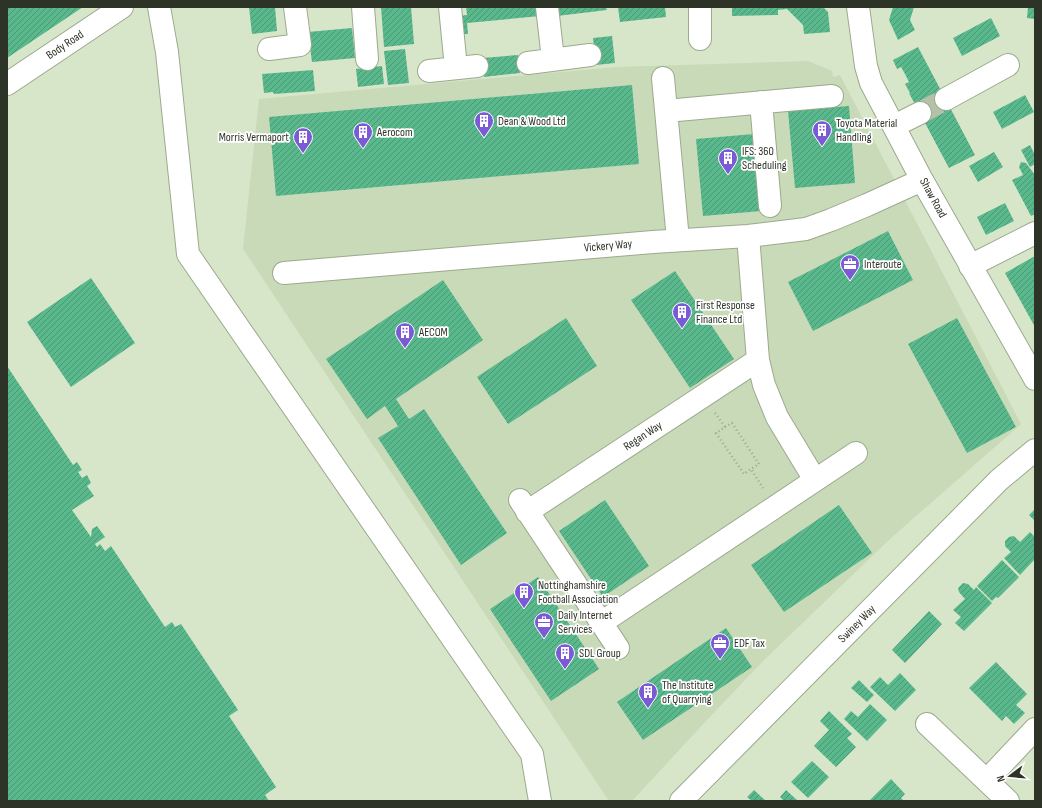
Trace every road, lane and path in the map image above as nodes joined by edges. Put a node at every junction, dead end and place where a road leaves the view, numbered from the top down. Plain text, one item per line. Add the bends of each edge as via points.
1 (122, 7) edge
2 (159, 7) edge
3 (295, 7) edge
4 (363, 7) edge
5 (450, 7) edge
6 (547, 7) edge
7 (700, 7) edge
8 (858, 7) edge
9 (700, 39) dead end
10 (270, 49) dead end
11 (590, 55) dead end
12 (367, 59) dead end
13 (553, 60) junction
14 (528, 63) dead end
15 (1008, 65) dead end
16 (429, 70) dead end
17 (664, 78) dead end
18 (7, 84) edge
19 (832, 96) dead end
20 (946, 98) tunnel mouth
21 (761, 102) junction
22 (666, 111) junction
23 (920, 113) tunnel mouth
24 (894, 126) junction
25 (922, 180) junction
26 (770, 206) dead end
27 (1035, 233) edge
28 (748, 236) junction
29 (678, 240) junction
30 (970, 266) junction
31 (284, 273) dead end
32 (758, 360) junction
33 (1035, 380) edge
34 (704, 396) junction
35 (725, 427) junction
36 (1035, 450) edge
37 (856, 453) dead end
38 (751, 469) junction
39 (815, 480) junction
40 (776, 506) junction
41 (601, 623) junction
42 (618, 648) dead end
43 (927, 724) dead end
44 (1035, 729) edge
45 (987, 780) junction
46 (540, 801) edge
47 (681, 801) edge
48 (1008, 801) edge

1 - 18 street, Body Road
2 - 46 street via 167,52 188,254 532,754
3 - 10 street via 300,45
4 - 12 street
5 - 16 street via 467,67
6 - 13 street
7 - 9 street
8 - 24 street, Shaw Road via 867,72
11 - 13 street
13 - 14 street
15 - 20 street
17 - 22 street
19 - 21 street
21 - 22 street
21 - 26 street
22 - 29 street
23 - 24 street
24 - 25 street, Shaw Road
25 - 28 street, Vickery Way via 806,229
25 - 30 street, Shaw Road
27 - 30 street
28 - 29 street, Vickery Way
28 - 32 street
29 - 31 street, Vickery Way
30 - 33 street, Shaw Road
32 - 34 street, Regan Way
32 - 39 street via 764,385 777,417
34 - 35 path
34 - 41 street, Regan Way via 523,506
35 - 38 path via 732,423 759,464
35 - 38 path via 716,433 744,474
36 - 47 street, Swiney Way via 1000,480
37 - 39 street
38 - 40 path
39 - 40 street
40 - 41 street
41 - 42 street, Regan Way
43 - 45 street
44 - 45 street
45 - 48 street

